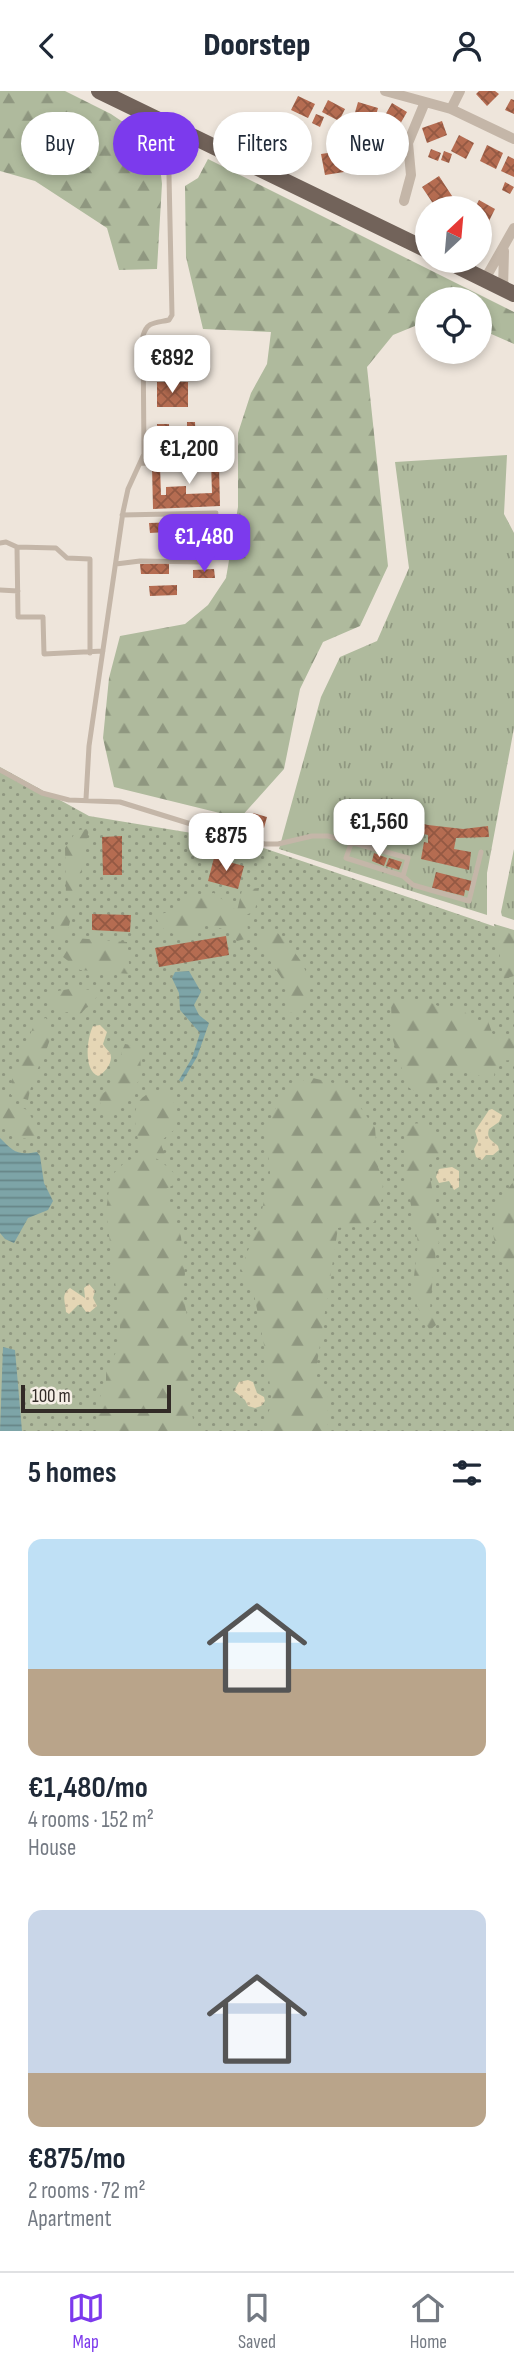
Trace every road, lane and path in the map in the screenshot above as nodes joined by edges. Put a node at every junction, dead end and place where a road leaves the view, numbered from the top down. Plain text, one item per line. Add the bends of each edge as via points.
1 (99, 91) edge
2 (385, 91) edge
3 (460, 91) edge
4 (425, 102) junction
5 (451, 109) junction
6 (140, 112) edge
7 (514, 139) edge
8 (199, 141) edge
9 (169, 175) edge
10 (404, 201) dead end
11 (514, 228) edge
12 (415, 244) edge
13 (504, 248) junction
14 (492, 262) edge
15 (482, 273) edge
16 (509, 292) edge
17 (140, 463) junction
18 (200, 464) dead end
19 (216, 513) dead end
20 (122, 515) junction
21 (0, 543) edge
22 (17, 547) junction
23 (204, 562) dead end
24 (116, 564) junction
25 (0, 590) edge
26 (18, 591) junction
27 (103, 651) junction
28 (90, 653) junction
29 (0, 770) edge
30 (86, 799) junction
31 (352, 841) junction
32 (481, 852) dead end
33 (403, 876) junction

1 - 6 main road
2 - 4 street
3 - 5 street
4 - 5 street
4 - 10 street via 408,143 411,175
5 - 7 street
8 - 12 main road
9 - 17 lane via 172,315 169,320 151,323 143,336 144,454
11 - 13 street
13 - 14 street
13 - 16 street
15 - 16 main road
17 - 18 lane
17 - 20 lane
19 - 20 lane
20 - 24 lane
21 - 22 lane
22 - 26 lane
22 - 28 lane via 56,548 67,558 90,559
23 - 24 lane
24 - 27 lane
25 - 26 lane
26 - 28 lane via 18,617 43,617 44,654
27 - 28 lane
27 - 30 lane
29 - 30 lane via 42,793
30 - 31 lane via 120,802 265,844 312,836
31 - 33 lane via 408,858
31 - 33 lane via 346,858
32 - 33 lane via 469,901 413,885

